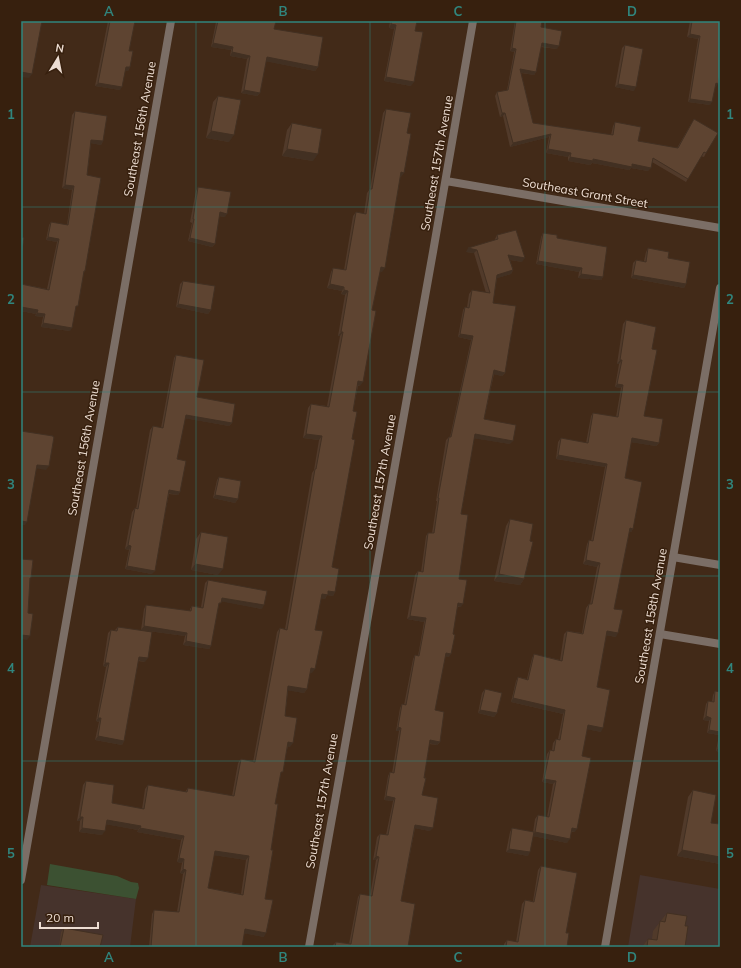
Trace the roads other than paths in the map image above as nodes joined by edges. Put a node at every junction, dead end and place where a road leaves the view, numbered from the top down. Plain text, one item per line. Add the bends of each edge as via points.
1 (171, 21) edge
2 (473, 21) edge
3 (446, 181) junction
4 (720, 228) edge
5 (720, 288) edge
6 (673, 557) junction
7 (720, 565) edge
8 (660, 634) junction
9 (720, 644) edge
10 (21, 880) edge
11 (309, 947) edge
12 (605, 947) edge

1 - 10 street, Southeast 156th Avenue
2 - 3 street, Southeast 157th Avenue
3 - 4 street, Southeast Grant Street
3 - 11 street, Southeast 157th Avenue
5 - 6 street, Southeast 158th Avenue
6 - 7 street
6 - 8 street, Southeast 158th Avenue
8 - 9 street
8 - 12 street, Southeast 158th Avenue

